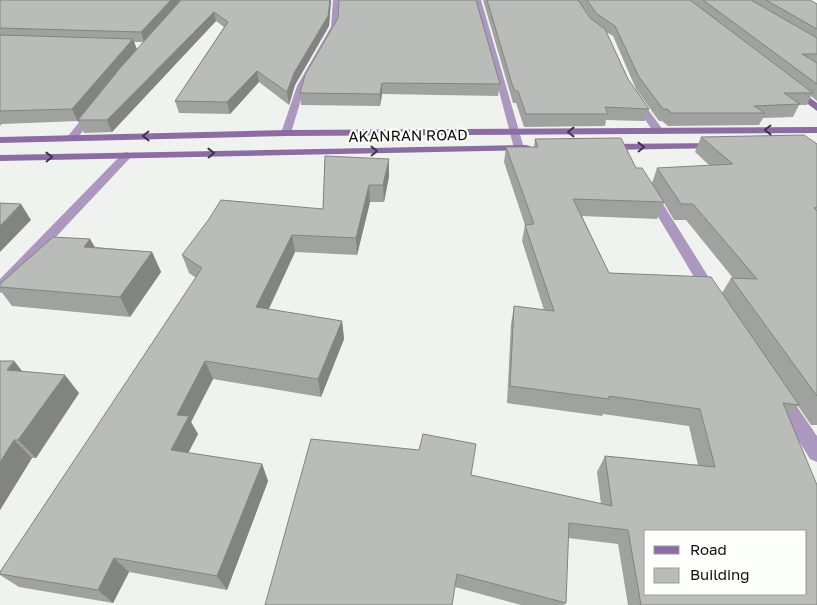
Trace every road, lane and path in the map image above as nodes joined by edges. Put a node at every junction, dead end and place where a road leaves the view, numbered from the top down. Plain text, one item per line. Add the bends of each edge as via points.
1 (336, 0) edge
2 (478, 0) edge
3 (786, 83) edge
4 (630, 90) edge
5 (96, 106) edge
6 (817, 108) edge
7 (817, 130) edge
8 (515, 132) junction
9 (660, 132) junction
10 (286, 133) junction
11 (72, 138) junction
12 (0, 140) edge
13 (727, 146) edge
14 (622, 147) junction
15 (519, 148) junction
16 (538, 148) edge
17 (594, 148) edge
18 (127, 155) junction
19 (0, 158) edge
20 (632, 163) edge
21 (642, 180) edge
22 (0, 288) edge
23 (717, 302) edge
24 (771, 383) edge
25 (817, 453) edge

1 - 10 street via 334,27 301,86
2 - 8 street
3 - 6 main road
4 - 9 street
5 - 11 street
7 -> 9 main road, AKANRAN ROAD
9 -> 8 main road, AKANRAN ROAD
8 - 10 main road, AKANRAN ROAD
8 - 15 street
10 -> 11 main road, AKANRAN ROAD
11 - 12 main road, AKANRAN ROAD
14 -> 13 main road
14 - 17 main road
14 - 20 street
15 - 16 main road, AKANRAN ROAD
18 -> 15 main road, AKANRAN ROAD
19 -> 18 main road, AKANRAN ROAD
18 - 22 street
21 - 23 street
24 - 25 street

